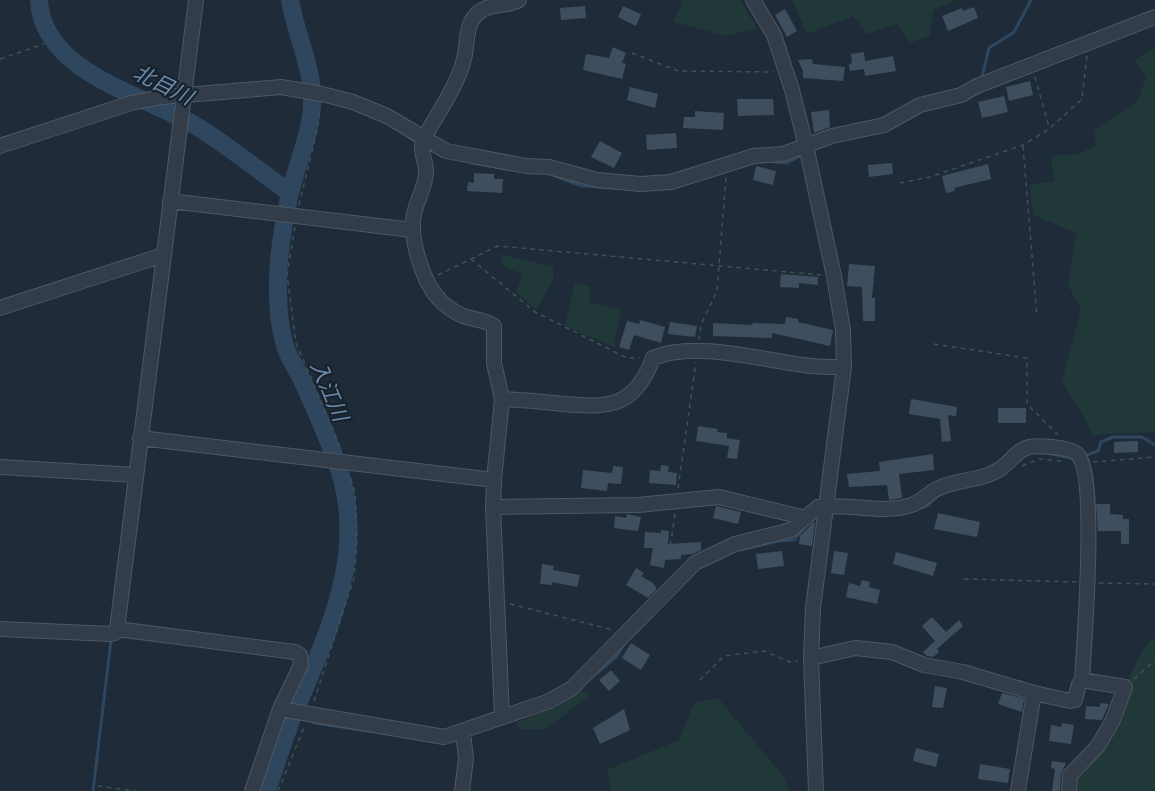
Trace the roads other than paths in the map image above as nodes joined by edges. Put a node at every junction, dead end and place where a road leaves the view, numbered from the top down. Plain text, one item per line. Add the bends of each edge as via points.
1 (196, 0) edge
2 (519, 0) edge
3 (753, 0) edge
4 (1155, 17) edge
5 (184, 100) junction
6 (424, 138) junction
7 (0, 146) edge
8 (806, 146) junction
9 (170, 201) junction
10 (412, 230) junction
11 (163, 255) junction
12 (0, 308) edge
13 (844, 367) junction
14 (502, 399) junction
15 (141, 438) junction
16 (0, 467) edge
17 (136, 475) junction
18 (494, 480) junction
19 (826, 506) junction
20 (493, 507) junction
21 (806, 518) junction
22 (0, 629) edge
23 (117, 629) junction
24 (811, 658) junction
25 (1082, 680) junction
26 (1034, 693) junction
27 (283, 710) junction
28 (502, 717) junction
29 (464, 737) junction
30 (252, 791) edge
31 (462, 791) edge
32 (816, 791) edge
33 (1018, 791) edge
34 (1069, 791) edge

1 - 5 street
2 - 6 street via 488,6 476,15 468,29 459,73
3 - 8 street via 774,35
4 - 8 street via 961,95 920,105 884,125
5 - 6 street via 281,87 300,90 353,102
5 - 7 street via 162,97 131,103
5 - 9 street
6 - 8 street via 446,151 549,167 597,180 641,184 671,182 754,156 783,154
6 - 10 street via 420,149 426,176
8 - 13 street via 834,276 843,330
9 - 10 street
9 - 11 street
10 - 14 street via 426,280 440,300 462,316 486,320 494,326 494,363
11 - 12 street
11 - 15 street
13 - 14 street via 716,352 667,352 652,358 636,390 616,403 597,407
13 - 19 street
14 - 18 street
15 - 17 street
15 - 18 street
16 - 17 street
17 - 23 street
18 - 20 street
19 - 21 street via 818,507
19 - 24 street
19 - 25 street via 912,506 938,488 992,474 1017,452 1030,447 1075,455 1089,518
20 - 21 street via 638,505 720,496
20 - 28 street
21 - 28 street via 791,531 735,544 696,563 571,689 548,702
22 - 23 street via 111,634
23 - 27 street via 295,652 302,660 301,665
24 - 26 street via 855,648 892,652 924,665
24 - 32 street
25 - 26 street via 1075,700
25 - 34 street via 1125,687 1098,746 1070,775
26 - 33 street
27 - 29 street
27 - 30 street
28 - 29 street
29 - 31 street

